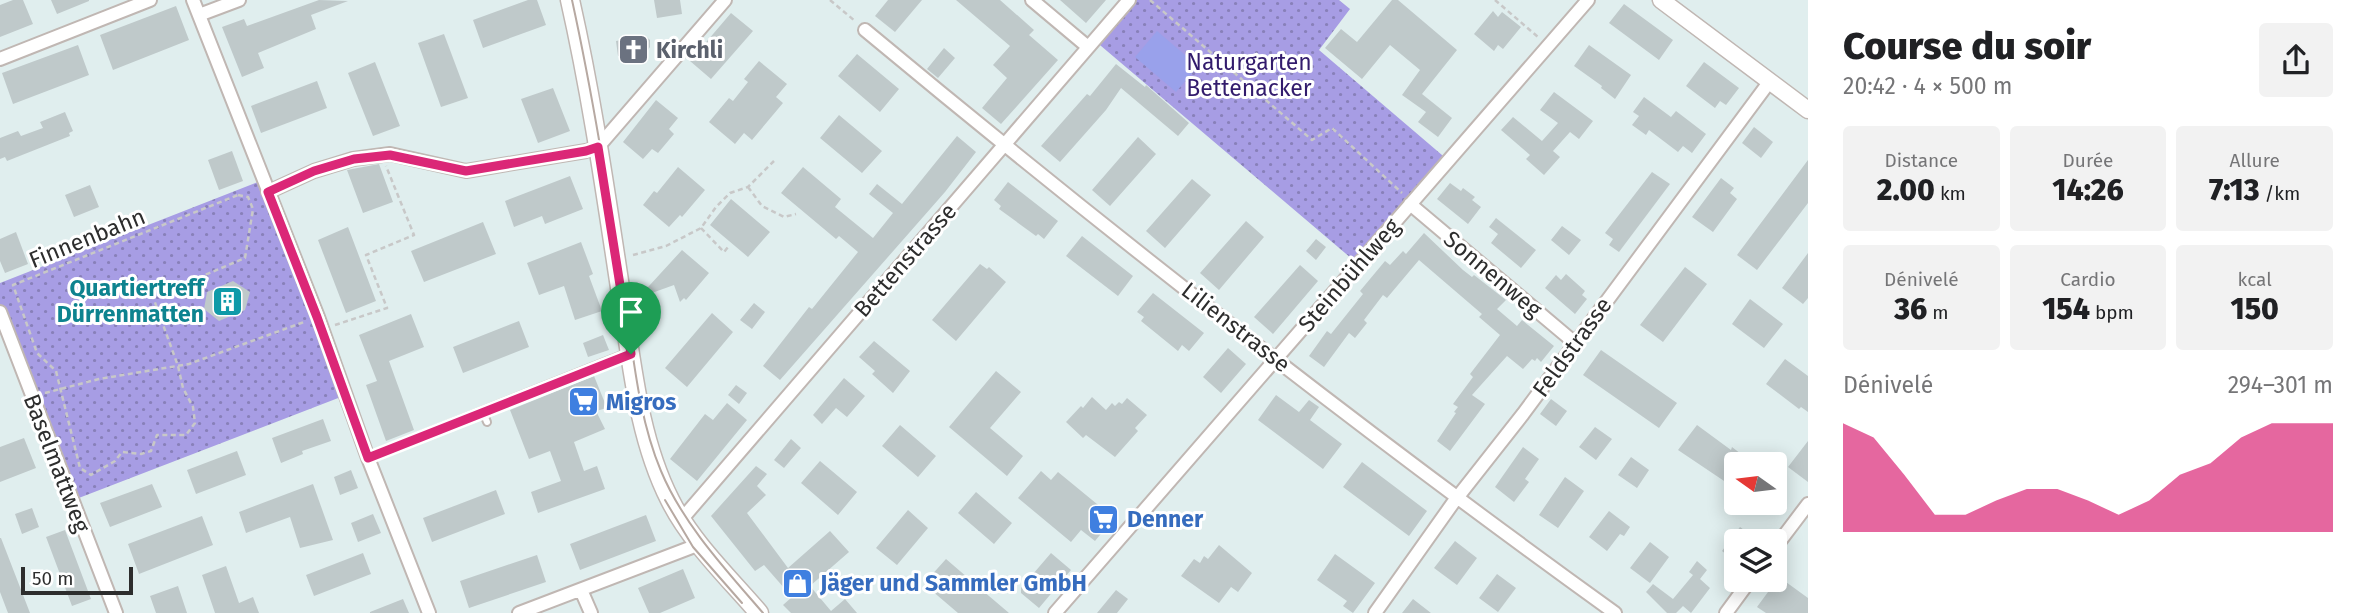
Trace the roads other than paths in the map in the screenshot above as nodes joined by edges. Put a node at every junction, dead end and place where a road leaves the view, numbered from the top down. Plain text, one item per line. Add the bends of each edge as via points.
1 (150, 0) edge
2 (193, 0) edge
3 (239, 0) edge
4 (570, 0) edge
5 (725, 0) edge
6 (1032, 0) edge
7 (1129, 0) edge
8 (1588, 0) edge
9 (1661, 0) edge
10 (199, 15) junction
11 (865, 30) road end
12 (1088, 47) junction
13 (0, 59) edge
14 (1770, 81) junction
15 (1808, 110) edge
16 (1004, 145) junction
17 (598, 147) junction
18 (268, 192) junction
19 (1411, 203) junction
20 (0, 312) edge
21 (1575, 343) junction
22 (631, 354) junction
23 (1276, 359) junction
24 (368, 458) junction
25 (1457, 499) junction
26 (1808, 505) edge
27 (681, 520) junction
28 (1787, 532) edge
29 (700, 544) junction
30 (581, 590) junction
31 (1741, 592) edge
32 (111, 612) edge
33 (429, 613) edge
34 (519, 613) edge
35 (591, 613) edge
36 (759, 613) edge
37 (1055, 613) edge
38 (1375, 613) edge
39 (1615, 613) edge
40 (1726, 613) edge

1 - 13 street
2 - 10 street
3 - 10 street
4 - 17 main road
5 - 17 street
6 - 12 street
7 - 12 street, Bettenstrasse
8 - 19 street, Steinbühlweg
9 - 14 street
10 - 18 street
11 - 16 street, Lilienstrasse
12 - 16 street, Bettenstrasse
14 - 15 street
14 - 21 street, Feldstrasse
16 - 23 street, Lilienstrasse
16 - 27 street, Bettenstrasse
17 - 18 street via 466,171 390,155 354,159
17 - 22 main road
18 - 24 street
19 - 21 street, Sonnenweg
19 - 23 street, Steinbühlweg
20 - 32 street, Baselmattweg
21 - 25 street, Feldstrasse
22 - 24 street via 485,417
22 - 27 main road via 648,443
23 - 25 street, Lilienstrasse
23 - 37 street, Steinbühlweg
24 - 33 street
25 - 38 street, Feldstrasse
25 - 39 street, Lilienstrasse
26 - 28 street
27 - 29 main road
29 - 30 street
29 - 36 main road
30 - 34 street
30 - 35 street
31 - 40 street

